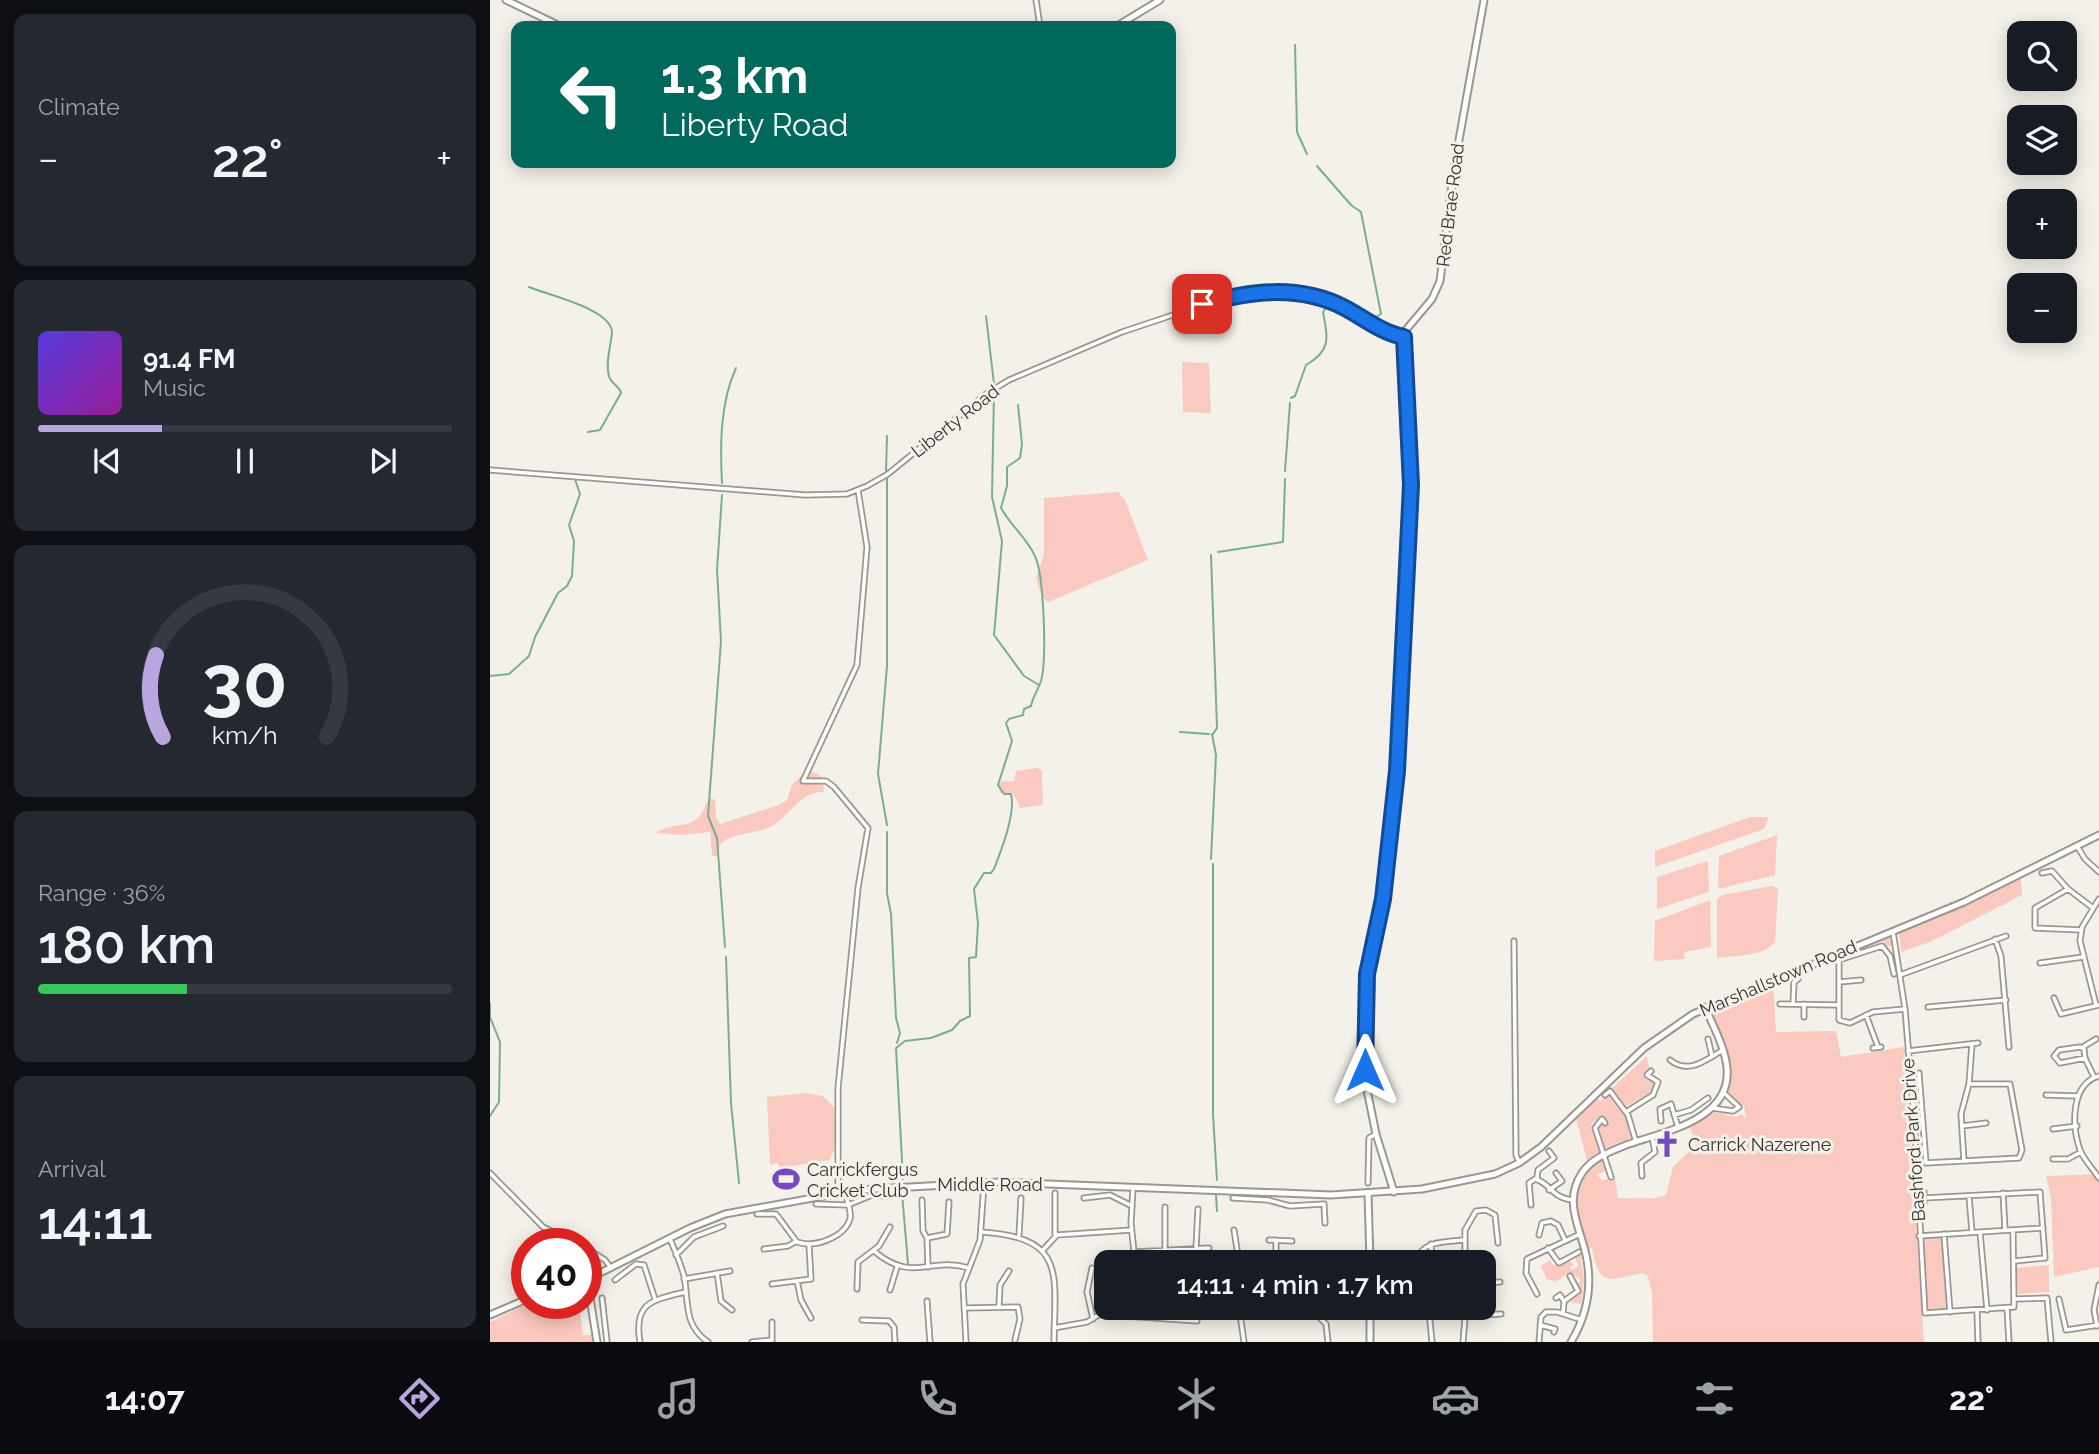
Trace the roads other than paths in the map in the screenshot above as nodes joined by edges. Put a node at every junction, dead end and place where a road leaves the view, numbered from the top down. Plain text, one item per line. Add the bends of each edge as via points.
1 (506, 0) edge
2 (1036, 0) edge
3 (1160, 0) edge
4 (1484, 0) edge
5 (550, 21) edge
6 (1039, 21) edge
7 (1125, 21) edge
8 (1404, 337) junction
9 (490, 470) edge
10 (858, 491) junction
11 (2099, 835) edge
12 (2077, 846) junction
13 (2099, 872) edge
14 (2042, 873) dead end
15 (2068, 889) junction
16 (2099, 899) edge
17 (2093, 908) junction
18 (1892, 930) junction
19 (2081, 930) junction
20 (2006, 936) dead end
21 (1995, 939) junction
22 (1514, 941) dead end
23 (2083, 957) junction
24 (2040, 963) dead end
25 (1894, 974) dead end
26 (1900, 975) junction
27 (1798, 979) dead end
28 (1861, 980) dead end
29 (1839, 982) junction
30 (2054, 998) dead end
31 (2006, 1000) junction
32 (1780, 1004) dead end
33 (1793, 1004) junction
34 (1804, 1004) junction
35 (1838, 1005) junction
36 (2097, 1005) edge
37 (1705, 1007) junction
38 (1928, 1007) dead end
39 (1905, 1009) junction
40 (1866, 1015) junction
41 (1804, 1017) dead end
42 (2096, 1039) dead end
43 (1711, 1042) dead end
44 (1978, 1043) dead end
45 (1972, 1044) junction
46 (1877, 1047) dead end
47 (2009, 1047) dead end
48 (2083, 1047) junction
49 (1723, 1050) junction
50 (1908, 1051) junction
51 (1712, 1056) junction
52 (2085, 1058) junction
53 (1670, 1060) dead end
54 (1651, 1071) dead end
55 (1919, 1073) dead end
56 (2096, 1077) edge
57 (1969, 1084) junction
58 (1723, 1092) junction
59 (1605, 1095) dead end
60 (2077, 1096) junction
61 (1708, 1098) dead end
62 (2051, 1101) dead end
63 (1711, 1108) junction
64 (1626, 1112) junction
65 (1674, 1115) junction
66 (1661, 1121) dead end
67 (1986, 1122) dead end
68 (1605, 1124) dead end
69 (1962, 1126) junction
70 (2077, 1126) junction
71 (1678, 1127) junction
72 (2053, 1128) dead end
73 (1376, 1133) junction
74 (1652, 1136) junction
75 (1636, 1142) junction
76 (1549, 1151) dead end
77 (2081, 1152) junction
78 (2055, 1153) dead end
79 (1605, 1154) junction
80 (1964, 1161) junction
81 (1519, 1163) junction
82 (490, 1173) edge
83 (1556, 1173) dead end
84 (1642, 1176) dead end
85 (1611, 1177) dead end
86 (1537, 1178) junction
87 (2099, 1178) edge
88 (984, 1182) junction
89 (1368, 1183) dead end
90 (1133, 1188) junction
91 (1549, 1190) junction
92 (841, 1192) junction
93 (1394, 1192) junction
94 (1924, 1192) dead end
95 (1055, 1193) dead end
96 (2003, 1193) junction
97 (1290, 1194) junction
98 (1368, 1194) junction
99 (885, 1196) dead end
100 (1969, 1196) junction
101 (1021, 1198) dead end
102 (1084, 1198) dead end
103 (1233, 1198) dead end
104 (1539, 1198) dead end
105 (922, 1200) dead end
106 (1573, 1200) junction
107 (949, 1202) dead end
108 (816, 1204) dead end
109 (848, 1205) junction
110 (1132, 1206) junction
111 (1290, 1206) junction
112 (1165, 1207) dead end
113 (1198, 1209) dead end
114 (757, 1214) dead end
115 (1325, 1223) dead end
116 (723, 1226) dead end
117 (890, 1227) dead end
118 (545, 1228) edge
119 (2044, 1228) junction
120 (1131, 1230) junction
121 (1234, 1230) dead end
122 (2005, 1230) junction
123 (2013, 1230) junction
124 (982, 1232) junction
125 (1972, 1232) junction
126 (1980, 1232) junction
127 (1580, 1234) junction
128 (1944, 1234) junction
129 (1055, 1235) junction
130 (1539, 1235) dead end
131 (1019, 1236) junction
132 (1919, 1236) junction
133 (669, 1238) junction
134 (927, 1238) junction
135 (1269, 1240) dead end
136 (1276, 1240) junction
137 (1464, 1240) junction
138 (1564, 1240) junction
139 (796, 1241) junction
140 (1292, 1241) dead end
141 (1498, 1243) dead end
142 (1431, 1244) junction
143 (809, 1245) junction
144 (1165, 1248) junction
145 (1196, 1248) junction
146 (1209, 1248) dead end
147 (1548, 1248) junction
148 (764, 1249) dead end
149 (1043, 1250) junction
150 (1134, 1250) edge
151 (1150, 1250) edge
152 (1237, 1250) edge
153 (1276, 1250) edge
154 (1370, 1250) edge
155 (1421, 1250) edge
156 (1431, 1250) edge
157 (1464, 1250) edge
158 (874, 1251) junction
159 (1579, 1252) dead end
160 (676, 1255) junction
161 (1571, 1257) junction
162 (602, 1258) edge
163 (2015, 1261) junction
164 (1576, 1264) dead end
165 (928, 1267) junction
166 (611, 1268) junction
167 (897, 1268) junction
168 (969, 1268) junction
169 (1093, 1268) dead end
170 (730, 1271) dead end
171 (1009, 1271) dead end
172 (602, 1272) edge
173 (717, 1273) junction
174 (1570, 1276) dead end
175 (684, 1279) junction
176 (1580, 1279) dead end
177 (615, 1280) dead end
178 (797, 1281) junction
179 (1496, 1282) edge
180 (1500, 1282) dead end
181 (1574, 1283) junction
182 (772, 1284) dead end
183 (2099, 1285) edge
184 (857, 1289) dead end
185 (890, 1290) dead end
186 (685, 1293) junction
187 (1536, 1294) dead end
188 (602, 1298) dead end
189 (1556, 1298) dead end
190 (2015, 1299) junction
191 (2059, 1299) dead end
192 (655, 1300) junction
193 (927, 1301) dead end
194 (1564, 1301) junction
195 (511, 1306) edge
196 (999, 1306) junction
197 (964, 1308) junction
198 (2007, 1308) junction
199 (733, 1310) dead end
200 (1977, 1310) junction
201 (1987, 1310) junction
202 (1950, 1312) junction
203 (1563, 1313) junction
204 (1496, 1314) edge
205 (1501, 1314) dead end
206 (490, 1315) edge
207 (811, 1318) dead end
208 (593, 1319) edge
209 (1093, 1319) joint
210 (862, 1320) dead end
211 (1185, 1320) edge
212 (1241, 1320) edge
213 (1322, 1320) edge
214 (1370, 1320) edge
215 (1428, 1320) edge
216 (1465, 1320) edge
217 (1582, 1320) junction
218 (1196, 1321) dead end
219 (772, 1322) dead end
220 (1539, 1325) junction
221 (2098, 1326) edge
222 (1054, 1328) junction
223 (1555, 1329) dead end
224 (1015, 1340) dead end
225 (772, 1341) edge
226 (597, 1342) edge
227 (607, 1342) edge
228 (640, 1342) edge
229 (708, 1342) edge
230 (752, 1342) edge
231 (895, 1342) edge
232 (930, 1342) edge
233 (967, 1342) edge
234 (1054, 1342) edge
235 (1244, 1342) edge
236 (1328, 1342) edge
237 (1370, 1342) edge
238 (1432, 1342) edge
239 (1463, 1342) edge
240 (1539, 1342) edge
241 (1571, 1342) edge
242 (1978, 1342) edge
243 (2009, 1342) edge
244 (2051, 1342) edge

1 - 5 street
2 - 6 street
3 - 7 street
4 - 8 street, Red Brae Road via 1454,166 1441,274 1432,299
8 - 10 street, Liberty Road via 1339,305 1304,295 1259,292 1202,304 1122,332 993,389 888,474
8 - 73 street via 1411,485 1397,771 1383,899 1366,989 1367,1090
9 - 10 street, Liberty Road via 805,495
10 - 92 street via 867,547 857,665 803,781 834,787 868,828 838,1088
11 - 12 street, Marshallstown Road
12 - 13 street
12 - 18 street, Marshallstown Road via 1964,902
14 - 15 street via 2053,872
15 - 17 street
15 - 19 street via 2035,908 2035,927
16 - 17 street
17 - 19 street
18 - 26 street, Bashford Park Drive
18 - 37 street, Marshallstown Road
19 - 23 street
20 - 21 street
21 - 26 street
21 - 31 street
22 - 81 street
23 - 24 street
23 - 36 street
25 - 29 street via 1889,954 1880,946 1839,961
26 - 39 street, Bashford Park Drive
27 - 33 street
28 - 29 street
29 - 35 street
30 - 36 street via 2060,1014
31 - 38 street
31 - 47 street
32 - 33 street
33 - 34 street
34 - 35 street
34 - 41 street
35 - 40 street via 1842,1023
37 - 49 street
37 - 81 street, Marshallstown Road via 1644,1048 1557,1134
39 - 40 street
39 - 50 street, Bashford Park Drive
40 - 46 street
42 - 48 street
43 - 51 street
44 - 45 street
45 - 50 street
45 - 57 street
48 - 52 street
48 - 52 street via 2054,1056 2060,1063
49 - 51 street
49 - 58 street via 1727,1069
50 - 132 street, Bashford Park Drive
51 - 53 street via 1689,1067
52 - 56 street
54 - 64 street via 1647,1075 1658,1082 1654,1093
55 - 80 street via 1926,1163
56 - 60 street
57 - 69 street
57 - 80 street via 2010,1084 2022,1153 2015,1160
58 - 63 street
58 - 63 street via 1739,1107 1733,1111
59 - 64 street via 1610,1091
60 - 62 street via 2048,1095
60 - 70 street
61 - 65 street
63 - 71 street
64 - 75 street
65 - 66 street via 1671,1104 1659,1110
65 - 71 street
67 - 69 street
68 - 79 street via 1602,1119 1595,1127
69 - 80 street
70 - 72 street
70 - 77 street
71 - 74 street
73 - 89 street via 1369,1138
73 - 93 street
74 - 75 street
74 - 84 street via 1655,1152 1640,1163
75 - 79 street
76 - 86 street via 1554,1158 1538,1170
77 - 78 street via 2054,1159
77 - 87 street
79 - 85 street
79 - 106 street via 1581,1174
81 - 93 street, Marshallstown Road via 1481,1178
82 - 118 street
83 - 91 street via 1562,1181
86 - 91 street
86 - 104 street via 1529,1183 1531,1202
88 - 90 street, Middle Road
88 - 92 street, Middle Road
88 - 124 street
90 - 97 street, Middle Road
90 - 110 street
91 - 106 street
92 - 109 street
92 - 133 street, Middle Road via 725,1214
93 - 98 street, Marshallstown Road
94 - 100 street via 1924,1200
95 - 129 street
96 - 100 street
96 - 119 street via 2040,1192
96 - 122 street
97 - 98 street, Middle Road
97 - 111 street
98 - 154 street
99 - 109 street via 872,1195
100 - 125 street
101 - 131 street
102 - 110 street via 1110,1195
103 - 111 street
105 - 134 street
106 - 127 street
107 - 134 street via 947,1234
108 - 109 street
109 - 143 street via 846,1225 825,1241
110 - 120 street
111 - 115 street via 1325,1204
112 - 144 street
113 - 145 street
114 - 139 street via 777,1215
116 - 160 street via 694,1237
117 - 158 street
119 - 123 street, Bashford Park Drive
119 - 163 street via 2045,1258
120 - 129 street
120 - 150 street
121 - 152 street
122 - 123 street, Bashford Park Drive
122 - 126 street, Bashford Park Drive
123 - 163 street
124 - 131 street
124 - 168 street
125 - 126 street, Bashford Park Drive
125 - 128 street, Bashford Park Drive
126 - 201 street
127 - 138 street
127 - 217 street via 1588,1274
128 - 132 street, Bashford Park Drive
128 - 202 street
129 - 149 street
130 - 138 street via 1541,1224 1554,1222
131 - 149 street
132 - 202 street, Bashford Park Drive via 1925,1313
133 - 160 street
133 - 166 street, Middle Road
134 - 165 street
135 - 136 street
136 - 140 street
136 - 153 street
137 - 141 street via 1471,1215 1486,1210 1497,1218
137 - 142 street
137 - 157 street
138 - 147 street
139 - 143 street
139 - 148 street
142 - 155 street
142 - 156 street
143 - 178 street via 812,1278
144 - 145 street
144 - 151 street
145 - 146 street
147 - 161 street via 1559,1263
147 - 187 street via 1525,1264
149 - 222 street via 1053,1274
158 - 167 street
158 - 184 street via 857,1266
159 - 161 street
160 - 175 street
161 - 164 street
162 - 166 street
163 - 190 street
165 - 167 street
165 - 168 street
166 - 172 street, Middle Road
167 - 185 street
168 - 197 street via 963,1284
169 - 209 street via 1087,1292
170 - 173 street
171 - 196 street via 1000,1285
173 - 175 street
173 - 199 street via 721,1301
174 - 181 street
175 - 186 street
176 - 181 street
177 - 192 street via 636,1264 644,1265
178 - 182 street
178 - 207 street
179 - 180 street
181 - 194 street via 1577,1292
183 - 221 street via 2094,1310
186 - 192 street
186 - 229 street via 690,1321
188 - 227 street
189 - 194 street via 1560,1295
190 - 198 street via 2014,1307
190 - 244 street via 2047,1298
191 - 221 street via 2066,1330
192 - 228 street via 640,1314
193 - 232 street
194 - 203 street
195 - 206 street
196 - 197 street
196 - 224 street via 1021,1310
197 - 233 street
198 - 201 street
198 - 243 street
200 - 201 street
200 - 202 street
200 - 242 street
203 - 217 street
203 - 220 street via 1547,1311
204 - 205 street
208 - 226 street
209 - 222 street
210 - 231 street via 889,1321
211 - 218 street
212 - 235 street
213 - 236 street
214 - 237 street
215 - 238 street
216 - 239 street
217 - 241 street
219 - 225 street
220 - 223 street
220 - 240 street
222 - 234 street
225 - 230 street

